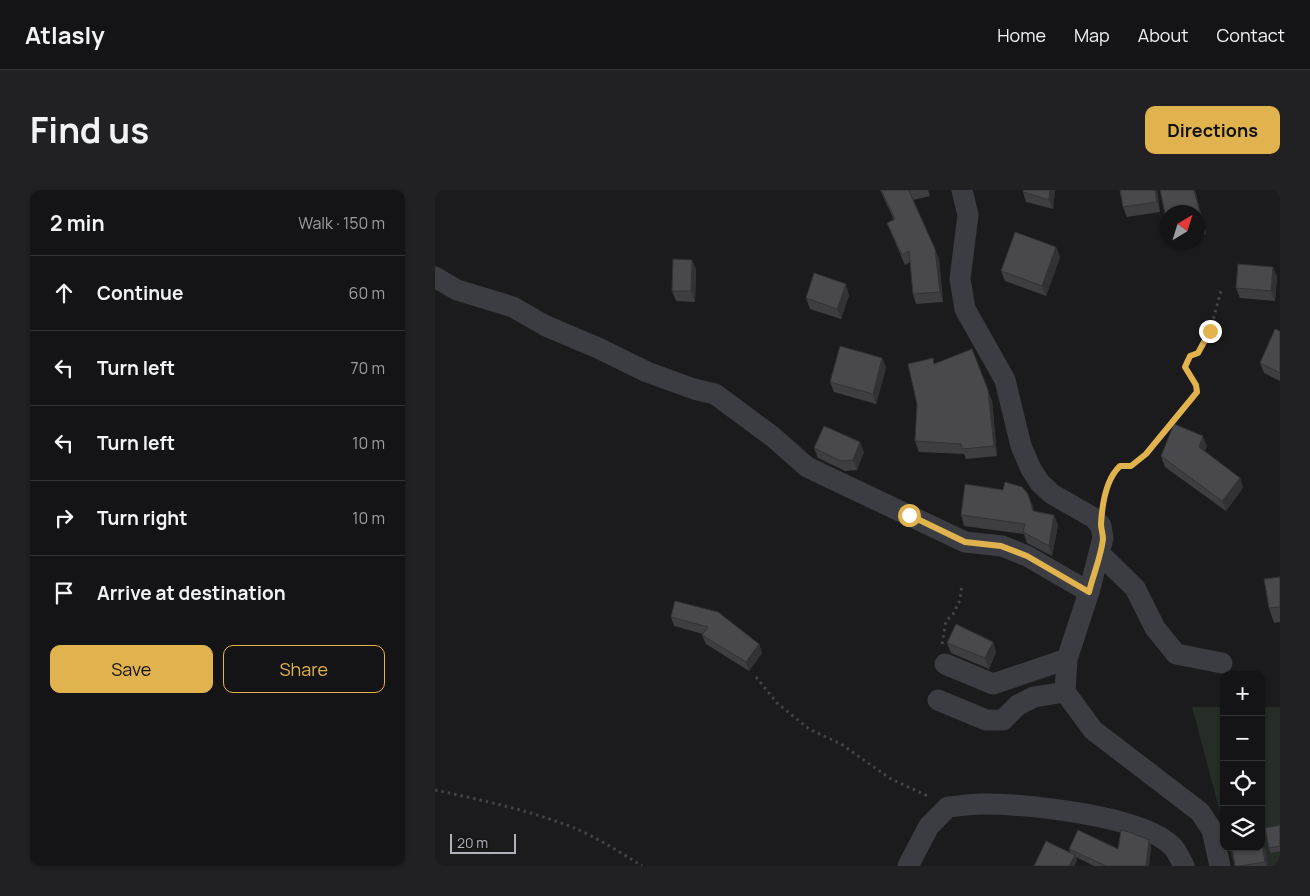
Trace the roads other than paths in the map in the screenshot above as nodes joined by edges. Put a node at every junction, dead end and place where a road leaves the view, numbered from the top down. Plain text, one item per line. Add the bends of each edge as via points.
1 (962, 190) edge
2 (435, 277) edge
3 (1099, 554) junction
4 (1089, 592) junction
5 (1067, 659) junction
6 (1222, 663) dead end
7 (945, 664) road end
8 (1065, 692) junction
9 (938, 700) dead end
10 (908, 866) edge
11 (1184, 866) edge
12 (1220, 866) edge

1 - 3 street via 968,215 960,279 965,309 1005,380 1021,446 1031,469 1052,494 1094,518 1101,526 1103,538
2 - 4 street via 457,290 513,306 546,326 647,372 715,394 807,467 965,542 1001,546 1027,556
3 - 4 street
3 - 6 street via 1135,588 1155,628 1176,654
4 - 5 street
5 - 7 street via 993,684
5 - 8 street
8 - 9 street via 1034,697 1018,705 1003,720 986,720
8 - 12 street via 1093,730 1201,812 1212,830
10 - 11 street via 929,826 948,807 982,804 1057,809 1125,823 1154,834 1172,846

